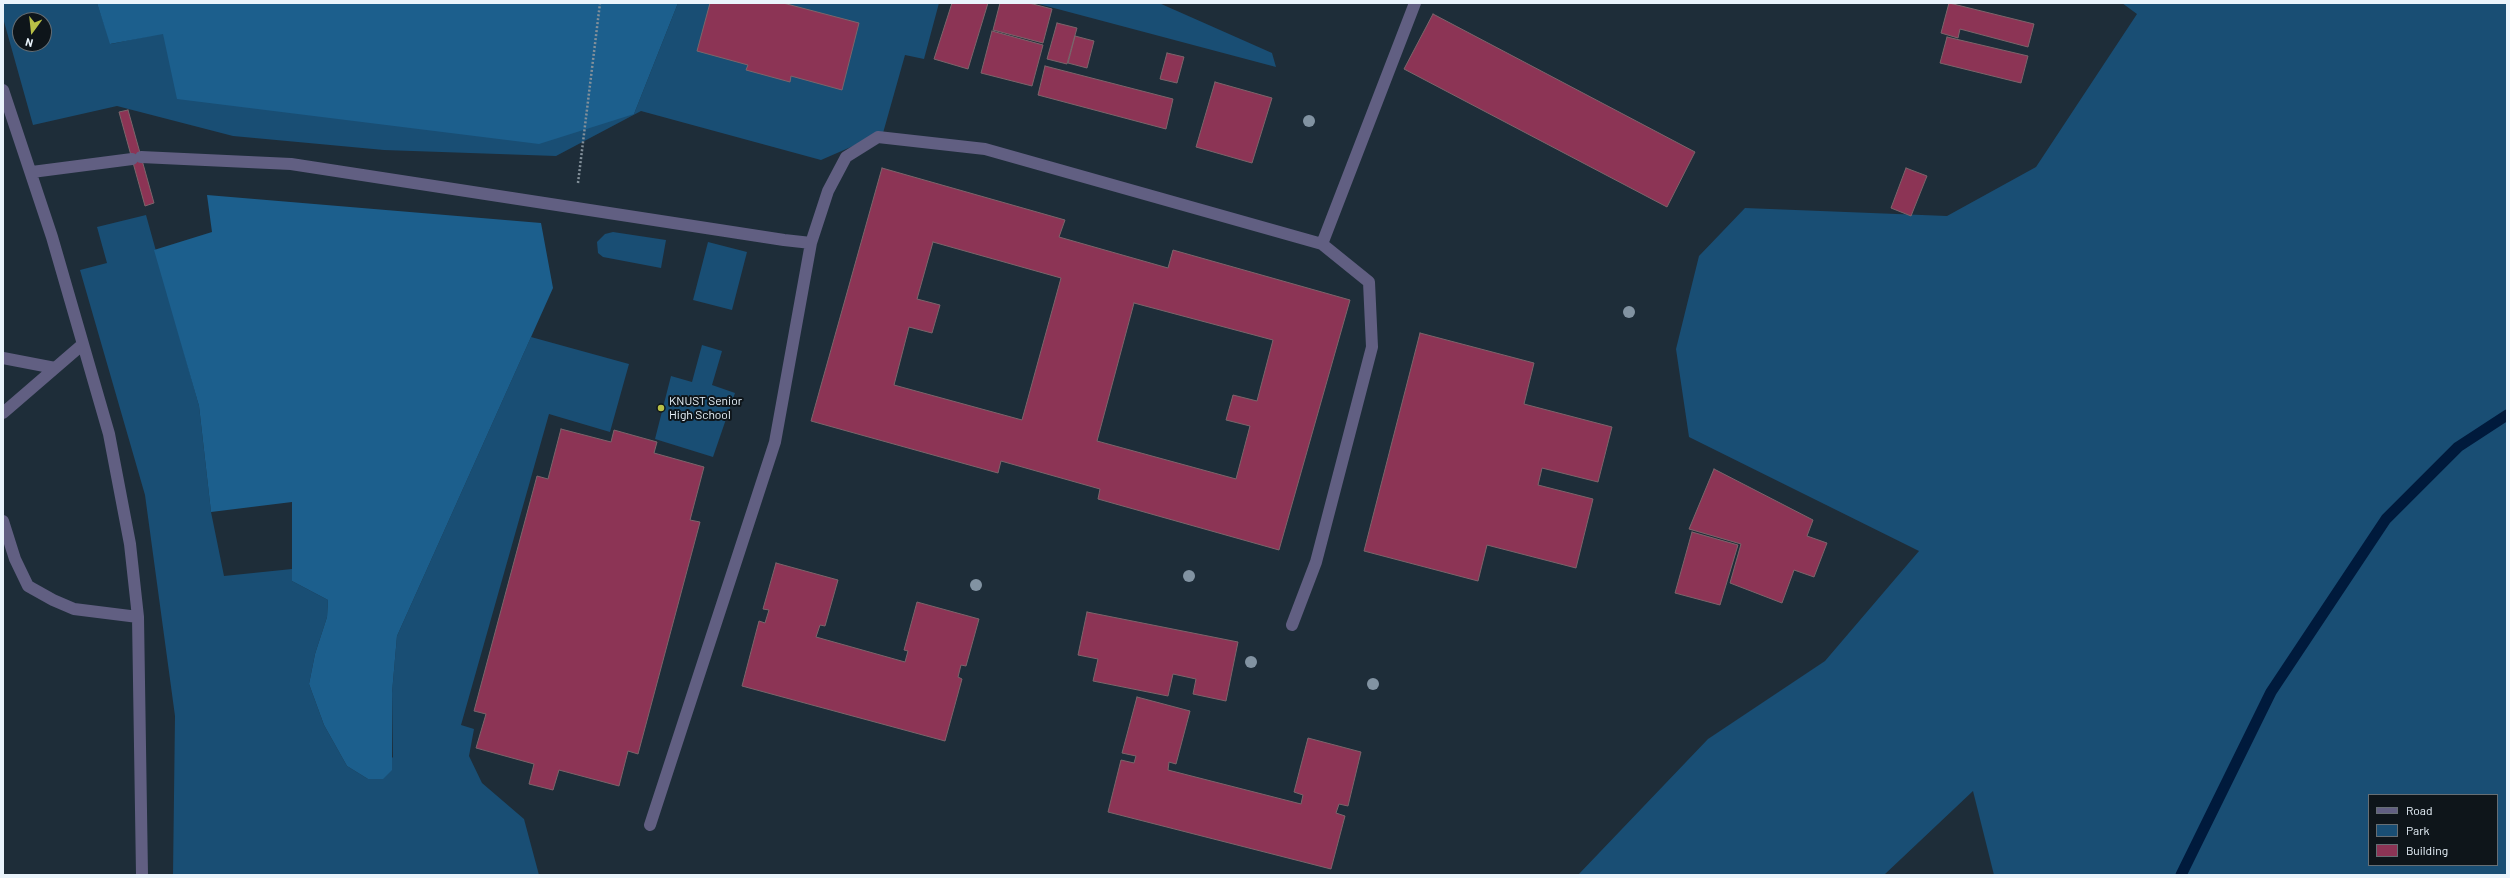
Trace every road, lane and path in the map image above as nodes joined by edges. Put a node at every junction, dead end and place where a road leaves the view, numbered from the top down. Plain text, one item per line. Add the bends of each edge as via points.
1 (600, 3) edge
2 (1415, 3) edge
3 (3, 90) edge
4 (32, 172) junction
5 (575, 208) junction
6 (811, 242) junction
7 (1322, 244) junction
8 (83, 344) junction
9 (3, 358) edge
10 (54, 368) junction
11 (3, 413) edge
12 (3, 521) edge
13 (138, 617) junction
14 (1292, 625) dead end
15 (650, 824) dead end
16 (142, 875) edge

1 - 5 path
2 - 7 street
3 - 4 street
4 - 5 street via 137,158 291,164
4 - 8 street
5 - 6 street
6 - 7 street via 828,191 846,157 878,137 986,149
6 - 15 street via 774,442
7 - 14 street via 1369,282 1372,347 1316,562
8 - 10 street
8 - 13 street via 109,434 130,544
9 - 10 street
10 - 11 street
12 - 13 street via 15,559 28,586 74,609
13 - 16 street

